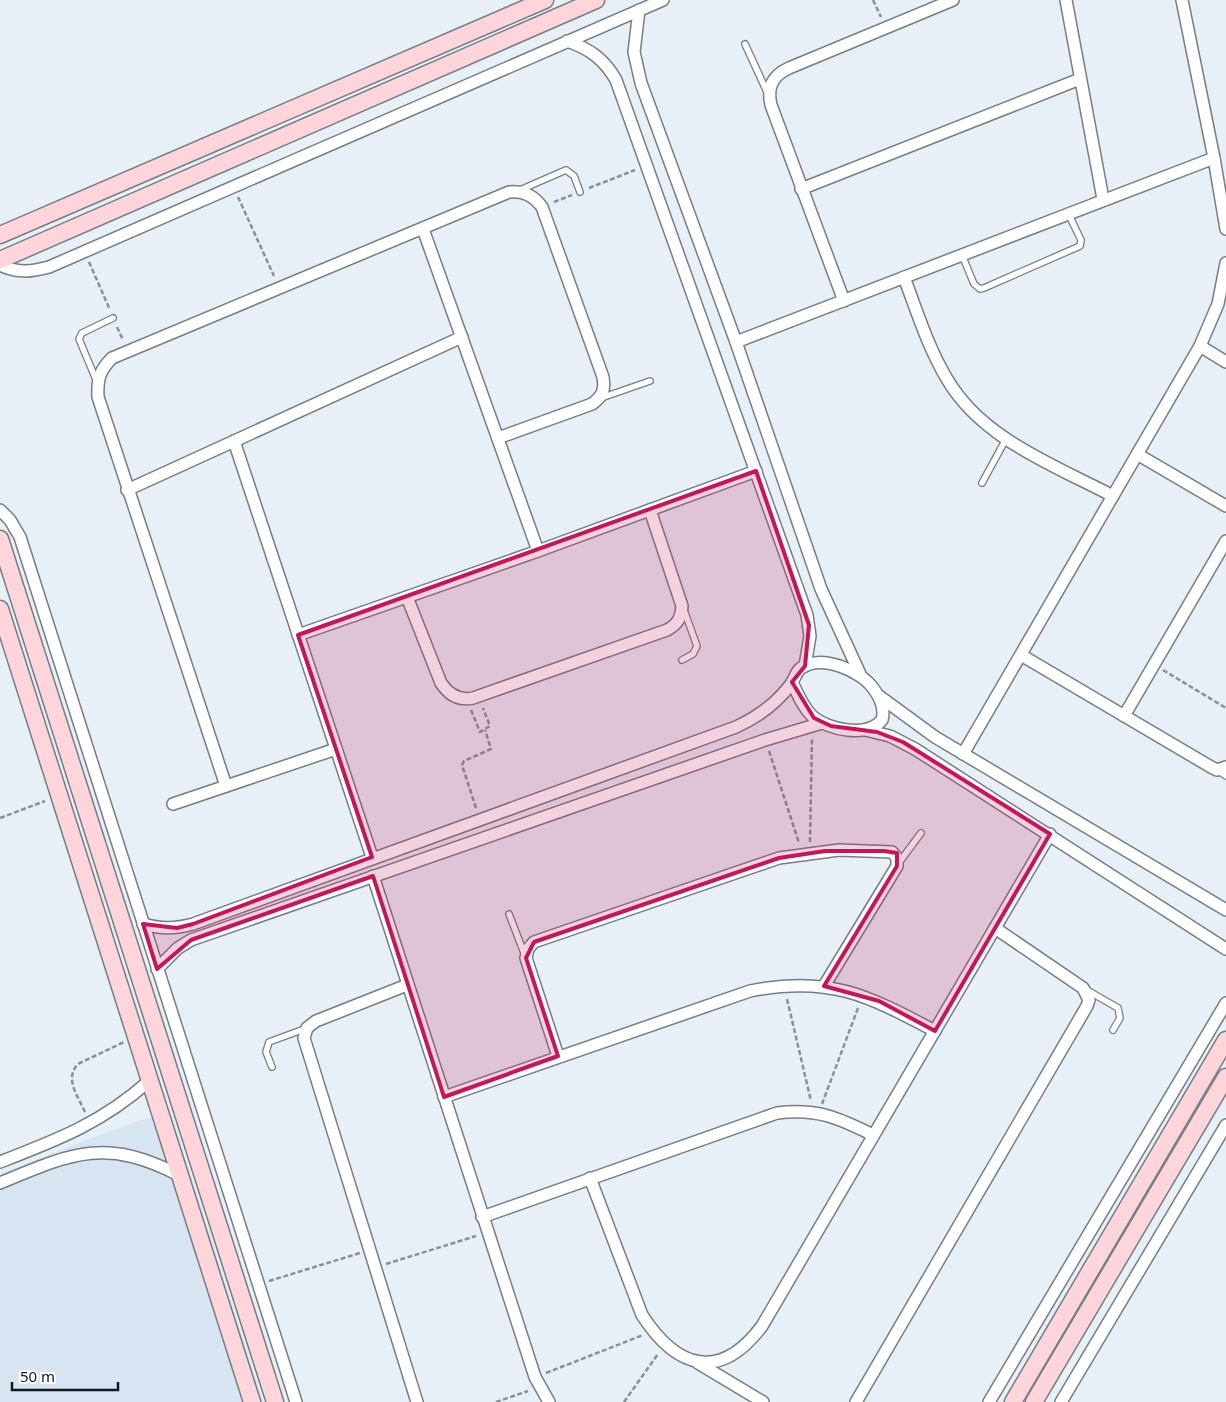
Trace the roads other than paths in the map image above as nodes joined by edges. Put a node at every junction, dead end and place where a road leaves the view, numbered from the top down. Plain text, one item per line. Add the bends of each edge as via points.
1 (545, 0) edge
2 (596, 0) edge
3 (664, 0) edge
4 (953, 0) edge
5 (1066, 0) edge
6 (1182, 0) edge
7 (639, 10) junction
8 (567, 41) junction
9 (745, 44) dead end
10 (1080, 79) junction
11 (768, 94) junction
12 (1214, 158) junction
13 (802, 190) junction
14 (518, 191) junction
15 (580, 192) road end
16 (1103, 199) junction
17 (1068, 212) junction
18 (423, 229) junction
19 (1226, 229) edge
20 (0, 235) edge
21 (962, 255) junction
22 (0, 260) edge
23 (1226, 263) edge
24 (0, 265) edge
25 (904, 277) junction
26 (844, 301) junction
27 (113, 318) road end
28 (462, 337) junction
29 (736, 342) junction
30 (1200, 346) junction
31 (1226, 362) edge
32 (650, 381) dead end
33 (97, 382) junction
34 (601, 398) junction
35 (498, 438) junction
36 (1006, 439) junction
37 (234, 441) junction
38 (1137, 454) junction
39 (756, 470) junction
40 (982, 483) dead end
41 (127, 490) junction
42 (1113, 496) junction
43 (1226, 506) edge
44 (0, 510) edge
45 (650, 510) junction
46 (0, 539) edge
47 (1226, 541) edge
48 (538, 551) junction
49 (407, 597) junction
50 (682, 606) junction
51 (0, 609) edge
52 (298, 635) junction
53 (1021, 654) junction
54 (682, 660) dead end
55 (805, 666) junction
56 (860, 674) junction
57 (792, 682) junction
58 (877, 694) junction
59 (1124, 716) junction
60 (817, 725) junction
61 (863, 729) junction
62 (336, 749) junction
63 (963, 754) junction
64 (1223, 771) edge
65 (226, 786) junction
66 (173, 804) dead end
67 (921, 833) dead end
68 (1050, 834) junction
69 (372, 857) junction
70 (897, 866) junction
71 (373, 876) junction
72 (1226, 910) edge
73 (508, 914) dead end
74 (143, 924) junction
75 (995, 928) junction
76 (1226, 949) edge
77 (526, 958) junction
78 (157, 970) junction
79 (407, 985) junction
80 (824, 986) junction
81 (1083, 988) junction
82 (1226, 1003) edge
83 (307, 1028) junction
84 (1113, 1030) dead end
85 (935, 1031) junction
86 (1226, 1040) edge
87 (558, 1056) junction
88 (272, 1066) dead end
89 (1226, 1077) edge
90 (149, 1081) junction
91 (444, 1097) junction
92 (1226, 1125) edge
93 (874, 1135) junction
94 (1, 1159) edge
95 (179, 1175) junction
96 (590, 1178) junction
97 (0, 1182) edge
98 (482, 1217) junction
99 (697, 1362) junction
100 (252, 1402) edge
101 (274, 1402) edge
102 (296, 1402) edge
103 (417, 1402) edge
104 (549, 1402) edge
105 (763, 1402) edge
106 (856, 1402) edge
107 (990, 1402) edge
108 (1013, 1402) edge
109 (1034, 1402) edge
110 (1061, 1402) edge

1 - 20 street
2 - 22 street
3 - 7 street
4 - 11 street via 778,73
5 - 10 street
6 - 12 street
7 - 8 street
7 - 29 street via 634,36 636,68
8 - 24 street via 84,252 36,270 11,270
8 - 39 street via 597,55 616,80
9 - 11 lane
10 - 13 street
10 - 16 street
11 - 13 street
12 - 16 street
12 - 19 street
13 - 26 street
14 - 15 lane via 566,170 574,176
14 - 18 street via 508,192
14 - 34 street via 528,194 542,207 604,378
16 - 17 street
17 - 21 street
17 - 21 lane via 1081,240 1080,246 984,288 974,284
18 - 28 street
18 - 33 street via 112,358 102,369
21 - 25 street
23 - 30 street via 1218,304
25 - 26 street
25 - 36 street via 935,357 948,381 964,403
26 - 29 street
27 - 33 lane via 82,333 79,339
28 - 35 street
28 - 37 street
29 - 56 street via 821,590
30 - 31 street
30 - 38 street
32 - 34 lane
33 - 41 street via 98,396
34 - 35 street
35 - 48 street
36 - 40 lane
36 - 42 street
37 - 41 street
37 - 52 street
38 - 42 street
38 - 43 street
39 - 45 street
39 - 55 street via 810,625 810,646
41 - 65 street
42 - 53 street
44 - 74 street via 20,537
45 - 48 street
45 - 50 street
46 - 101 street
47 - 59 street
48 - 49 street
49 - 50 street via 441,683 452,695 467,700 667,630 676,625
49 - 52 street
50 - 54 lane via 697,646 693,654
51 - 90 street
52 - 62 street
53 - 59 street
53 - 63 street
55 - 56 street via 831,664
55 - 57 street via 798,670
56 - 58 street
57 - 60 street
57 - 69 street via 765,710 736,727
58 - 61 street via 883,708 882,720 872,728
58 - 63 street via 915,724
59 - 64 street
60 - 61 street
60 - 71 street via 765,740
61 - 68 street via 903,742
62 - 65 street
62 - 69 street
63 - 72 street
65 - 66 street
67 - 70 lane
68 - 75 street
68 - 76 street
69 - 74 street via 193,924 177,928
70 - 77 street via 897,858 892,852 839,850 779,858 534,942
70 - 80 street
71 - 78 street via 191,940 172,952
71 - 79 street
73 - 77 lane
74 - 78 street
75 - 81 street
75 - 85 street
77 - 87 street
78 - 102 street
79 - 83 street via 316,1021
79 - 91 street
80 - 85 street via 879,1001
80 - 87 street via 784,985 750,991
81 - 84 lane via 1118,1008 1120,1018
81 - 106 street via 1087,993 1087,1006
82 - 107 street
83 - 88 lane via 269,1042 266,1052
83 - 103 street via 304,1038 306,1049
85 - 93 street
86 - 108 street
87 - 91 street
89 - 109 street
90 - 94 street via 131,1098 91,1124
90 - 95 street
91 - 98 street
92 - 110 street
93 - 96 street via 816,1112 777,1113
93 - 99 street via 752,1339 727,1359 714,1363
95 - 97 street via 139,1157 99,1151 59,1158
95 - 100 street
96 - 98 street
96 - 99 street via 642,1315 665,1345 680,1356
98 - 104 street via 537,1382
99 - 105 street

